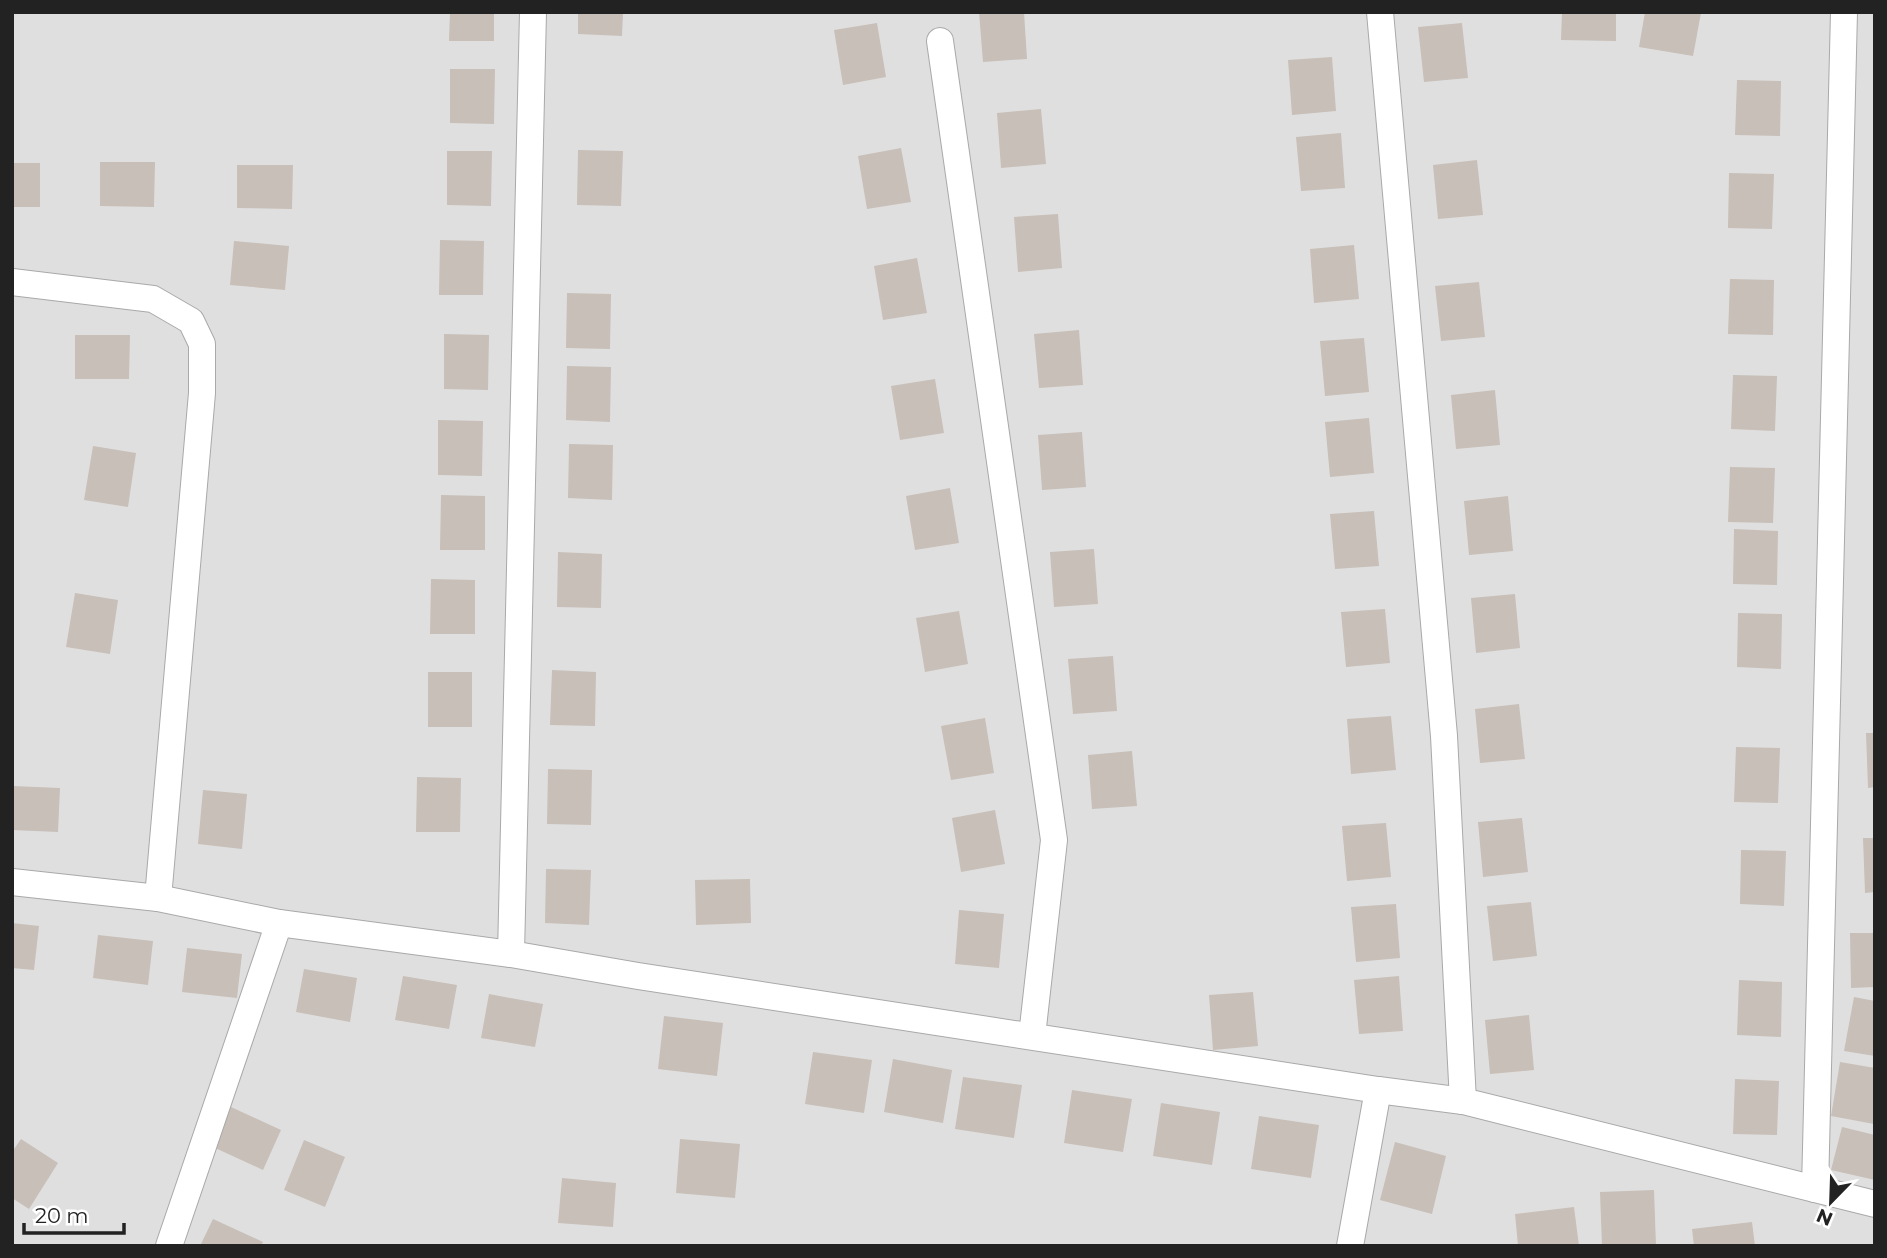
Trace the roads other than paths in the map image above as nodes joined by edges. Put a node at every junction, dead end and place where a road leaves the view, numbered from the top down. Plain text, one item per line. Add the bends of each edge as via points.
1 (533, 12) edge
2 (1380, 12) edge
3 (1844, 12) edge
4 (940, 41) dead end
5 (12, 282) edge
6 (12, 882) edge
7 (158, 898) junction
8 (279, 923) junction
9 (511, 954) junction
10 (1032, 1036) junction
11 (1378, 1090) junction
12 (1462, 1101) junction
13 (1815, 1189) junction
14 (1875, 1205) edge
15 (169, 1246) edge
16 (1350, 1246) edge

1 - 9 street
2 - 12 street via 1444,736
3 - 13 street
4 - 10 street via 1054,840
5 - 7 street via 153,299 191,321 202,344 202,393
6 - 7 street
7 - 8 street
8 - 9 street
8 - 15 street
9 - 10 street
10 - 11 street
11 - 12 street
11 - 16 street
12 - 13 street
13 - 14 street

